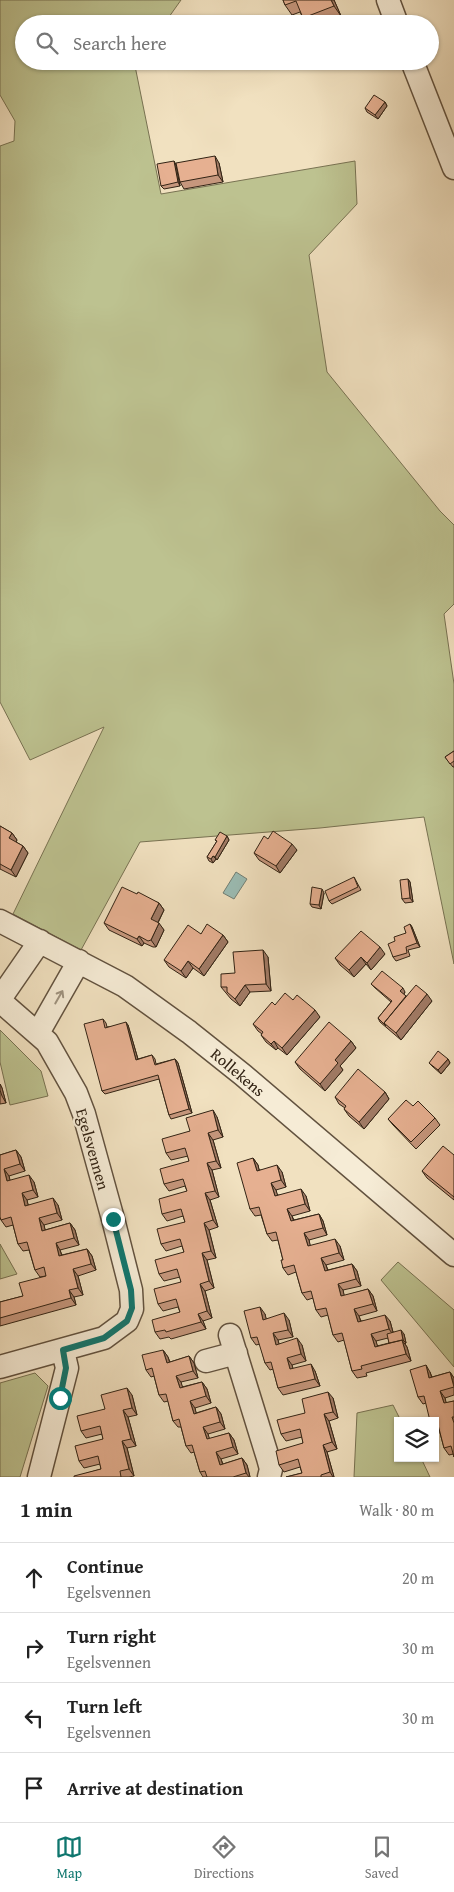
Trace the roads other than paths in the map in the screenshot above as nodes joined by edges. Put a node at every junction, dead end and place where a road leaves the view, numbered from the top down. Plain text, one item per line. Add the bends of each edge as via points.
1 (388, 0) edge
2 (394, 15) edge
3 (416, 70) edge
4 (454, 168) edge
5 (0, 921) edge
6 (40, 941) junction
7 (79, 962) junction
8 (0, 1000) edge
9 (38, 1033) junction
10 (454, 1255) edge
11 (63, 1350) junction
12 (206, 1361) dead end
13 (0, 1367) edge
14 (39, 1477) edge
15 (269, 1477) edge

1 - 2 street
3 - 4 street
5 - 6 street, Rollekens
6 - 7 street, Rollekens
6 - 8 street, Egelsvennen
9 -> 7 street
7 - 10 street, Rollekens via 125,986 189,1032 244,1075
8 - 9 street, Egelsvennen
9 - 11 street, Egelsvennen via 54,1054 84,1114 131,1290 132,1308 127,1321 104,1338
11 - 13 street, Egelsvennen
11 - 14 street via 66,1368
12 - 15 street via 233,1344 268,1458

